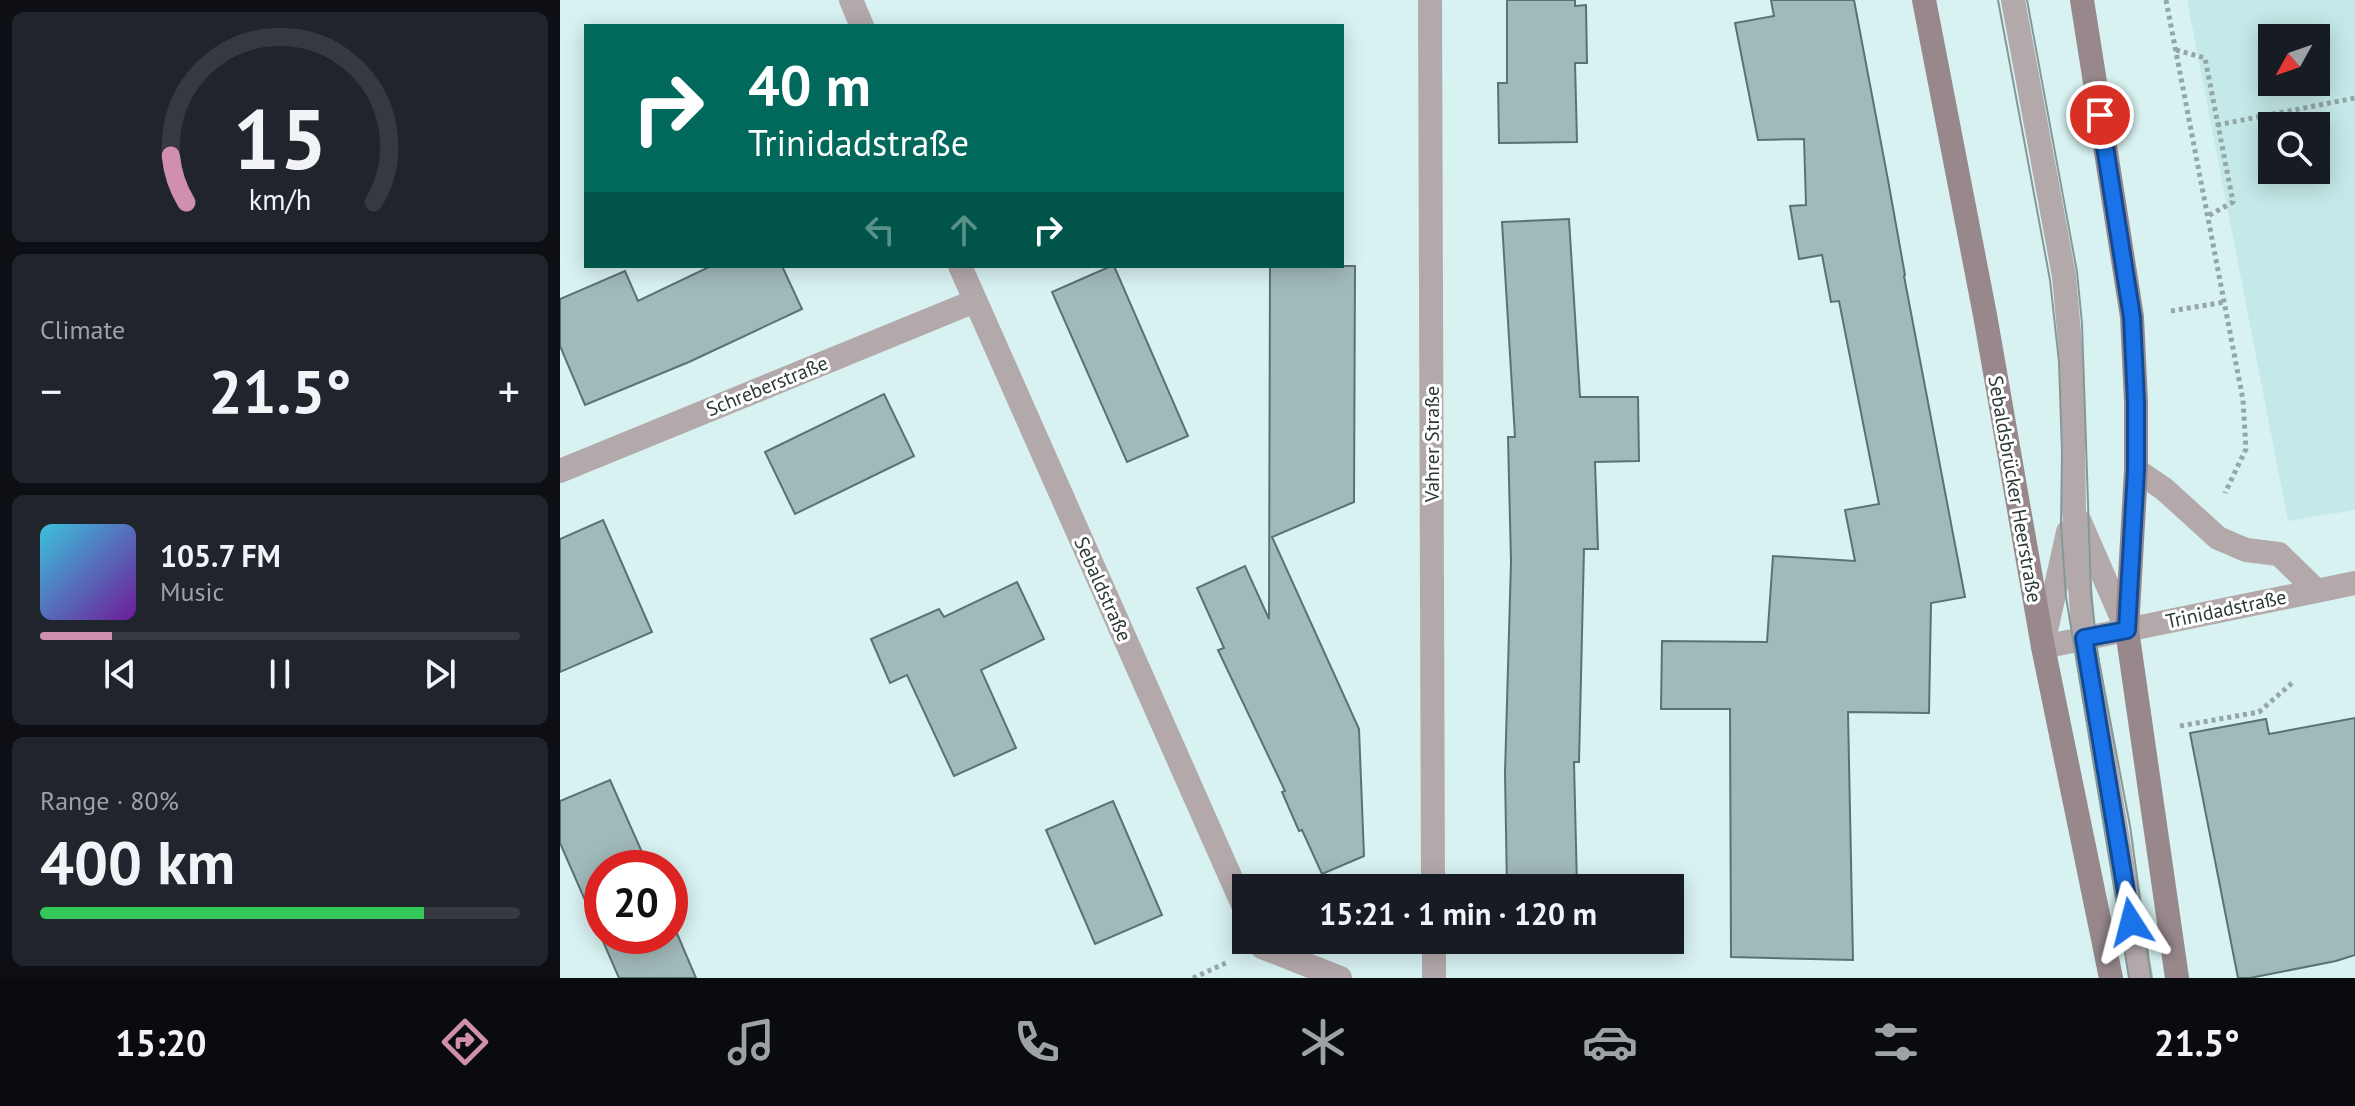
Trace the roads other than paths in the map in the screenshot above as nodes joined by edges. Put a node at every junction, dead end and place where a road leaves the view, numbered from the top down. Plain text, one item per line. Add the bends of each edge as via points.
1 (851, 0) edge
2 (1430, 0) edge
3 (1924, 0) edge
4 (2013, 0) edge
5 (2082, 0) edge
6 (861, 24) edge
7 (961, 268) edge
8 (975, 301) junction
9 (2136, 470) junction
10 (560, 471) edge
11 (2074, 510) junction
12 (2355, 583) edge
13 (2316, 590) junction
14 (2127, 630) junction
15 (2084, 638) junction
16 (2043, 647) junction
17 (1433, 874) edge
18 (1232, 880) edge
19 (1280, 954) edge
20 (1434, 954) edge
21 (1340, 978) edge
22 (1434, 978) edge
23 (2111, 978) edge
24 (2141, 978) edge
25 (2177, 978) edge

1 - 6 street
2 - 17 street, Vahrer Straße
3 - 16 main road, Sebaldsbrücker Heerstraße
4 - 11 street via 2064,276 2072,366
5 - 9 main road via 2132,317
7 - 8 street, Sebaldstraße
8 - 10 street, Schreberstraße
8 - 18 street, Sebaldstraße
9 - 13 street, Trinidadstraße via 2218,538 2246,550 2279,554
9 - 14 main road
11 - 14 street
11 - 15 street
11 - 16 street
12 - 13 street, Trinidadstraße
13 - 14 street, Trinidadstraße
14 - 15 street, Trinidadstraße
14 - 25 main road
15 - 16 street, Trinidadstraße
15 - 24 street
16 - 23 main road, Sebaldsbrücker Heerstraße
19 - 21 street
20 - 22 street

